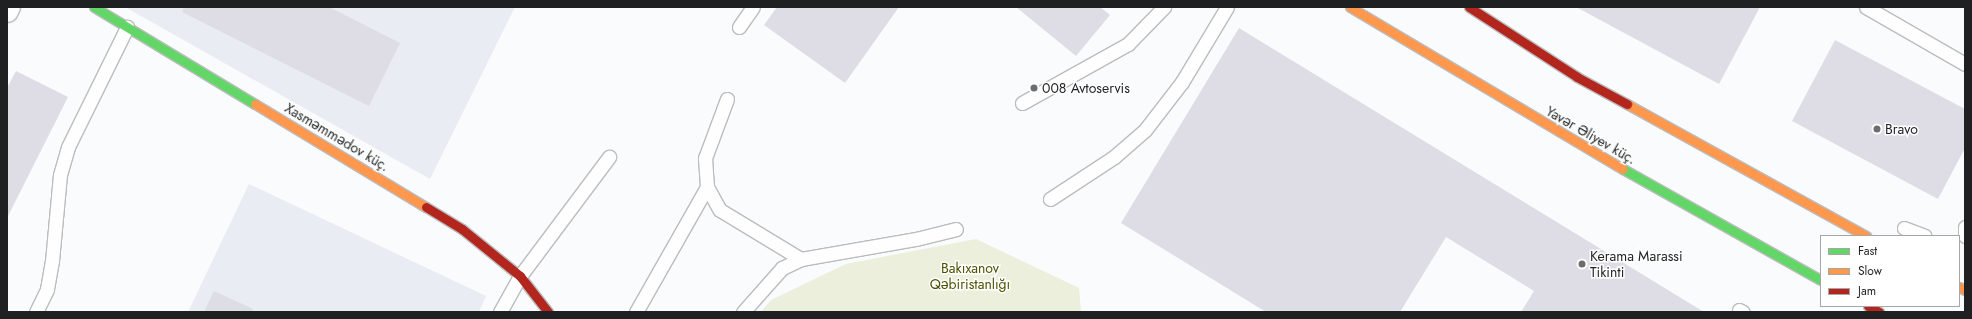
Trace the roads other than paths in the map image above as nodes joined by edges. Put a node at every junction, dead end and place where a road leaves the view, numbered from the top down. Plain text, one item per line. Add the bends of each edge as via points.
1 (9, 7) edge
2 (94, 7) edge
3 (752, 7) edge
4 (1164, 7) edge
5 (1227, 7) edge
6 (1350, 7) edge
7 (1469, 7) edge
8 (1874, 9) edge
9 (7, 11) edge
10 (127, 27) junction
11 (739, 27) dead end
12 (1965, 64) edge
13 (727, 98) dead end
14 (1022, 103) dead end
15 (609, 157) dead end
16 (707, 187) junction
17 (1050, 199) dead end
18 (956, 228) dead end
19 (1904, 228) dead end
20 (1864, 235) edge
21 (1922, 235) edge
22 (801, 259) junction
23 (520, 276) junction
24 (1820, 279) edge
25 (1870, 307) edge
26 (36, 312) edge
27 (500, 312) edge
28 (548, 312) edge
29 (636, 312) edge
30 (743, 312) edge
31 (1879, 312) edge

1 - 9 street
2 - 10 main road, Xasməmmədov küç.
3 - 11 lane
4 - 14 lane via 1128,44
5 - 17 lane via 1182,82 1145,130 1114,157
6 - 24 main road, Yavər Əliyev küç. via 1552,129
7 - 20 main road via 1577,77
8 - 12 lane
10 - 23 main road, Xasməmmədov küç. via 462,229
10 - 26 lane via 68,147 60,175 52,261 46,289
13 - 16 lane via 705,158
15 - 23 lane
16 - 22 lane via 720,210
16 - 29 lane
18 - 22 lane via 916,239
19 - 21 lane
22 - 30 lane via 782,268
23 - 27 lane
23 - 28 main road, Xasməmmədov küç.
25 - 31 main road

